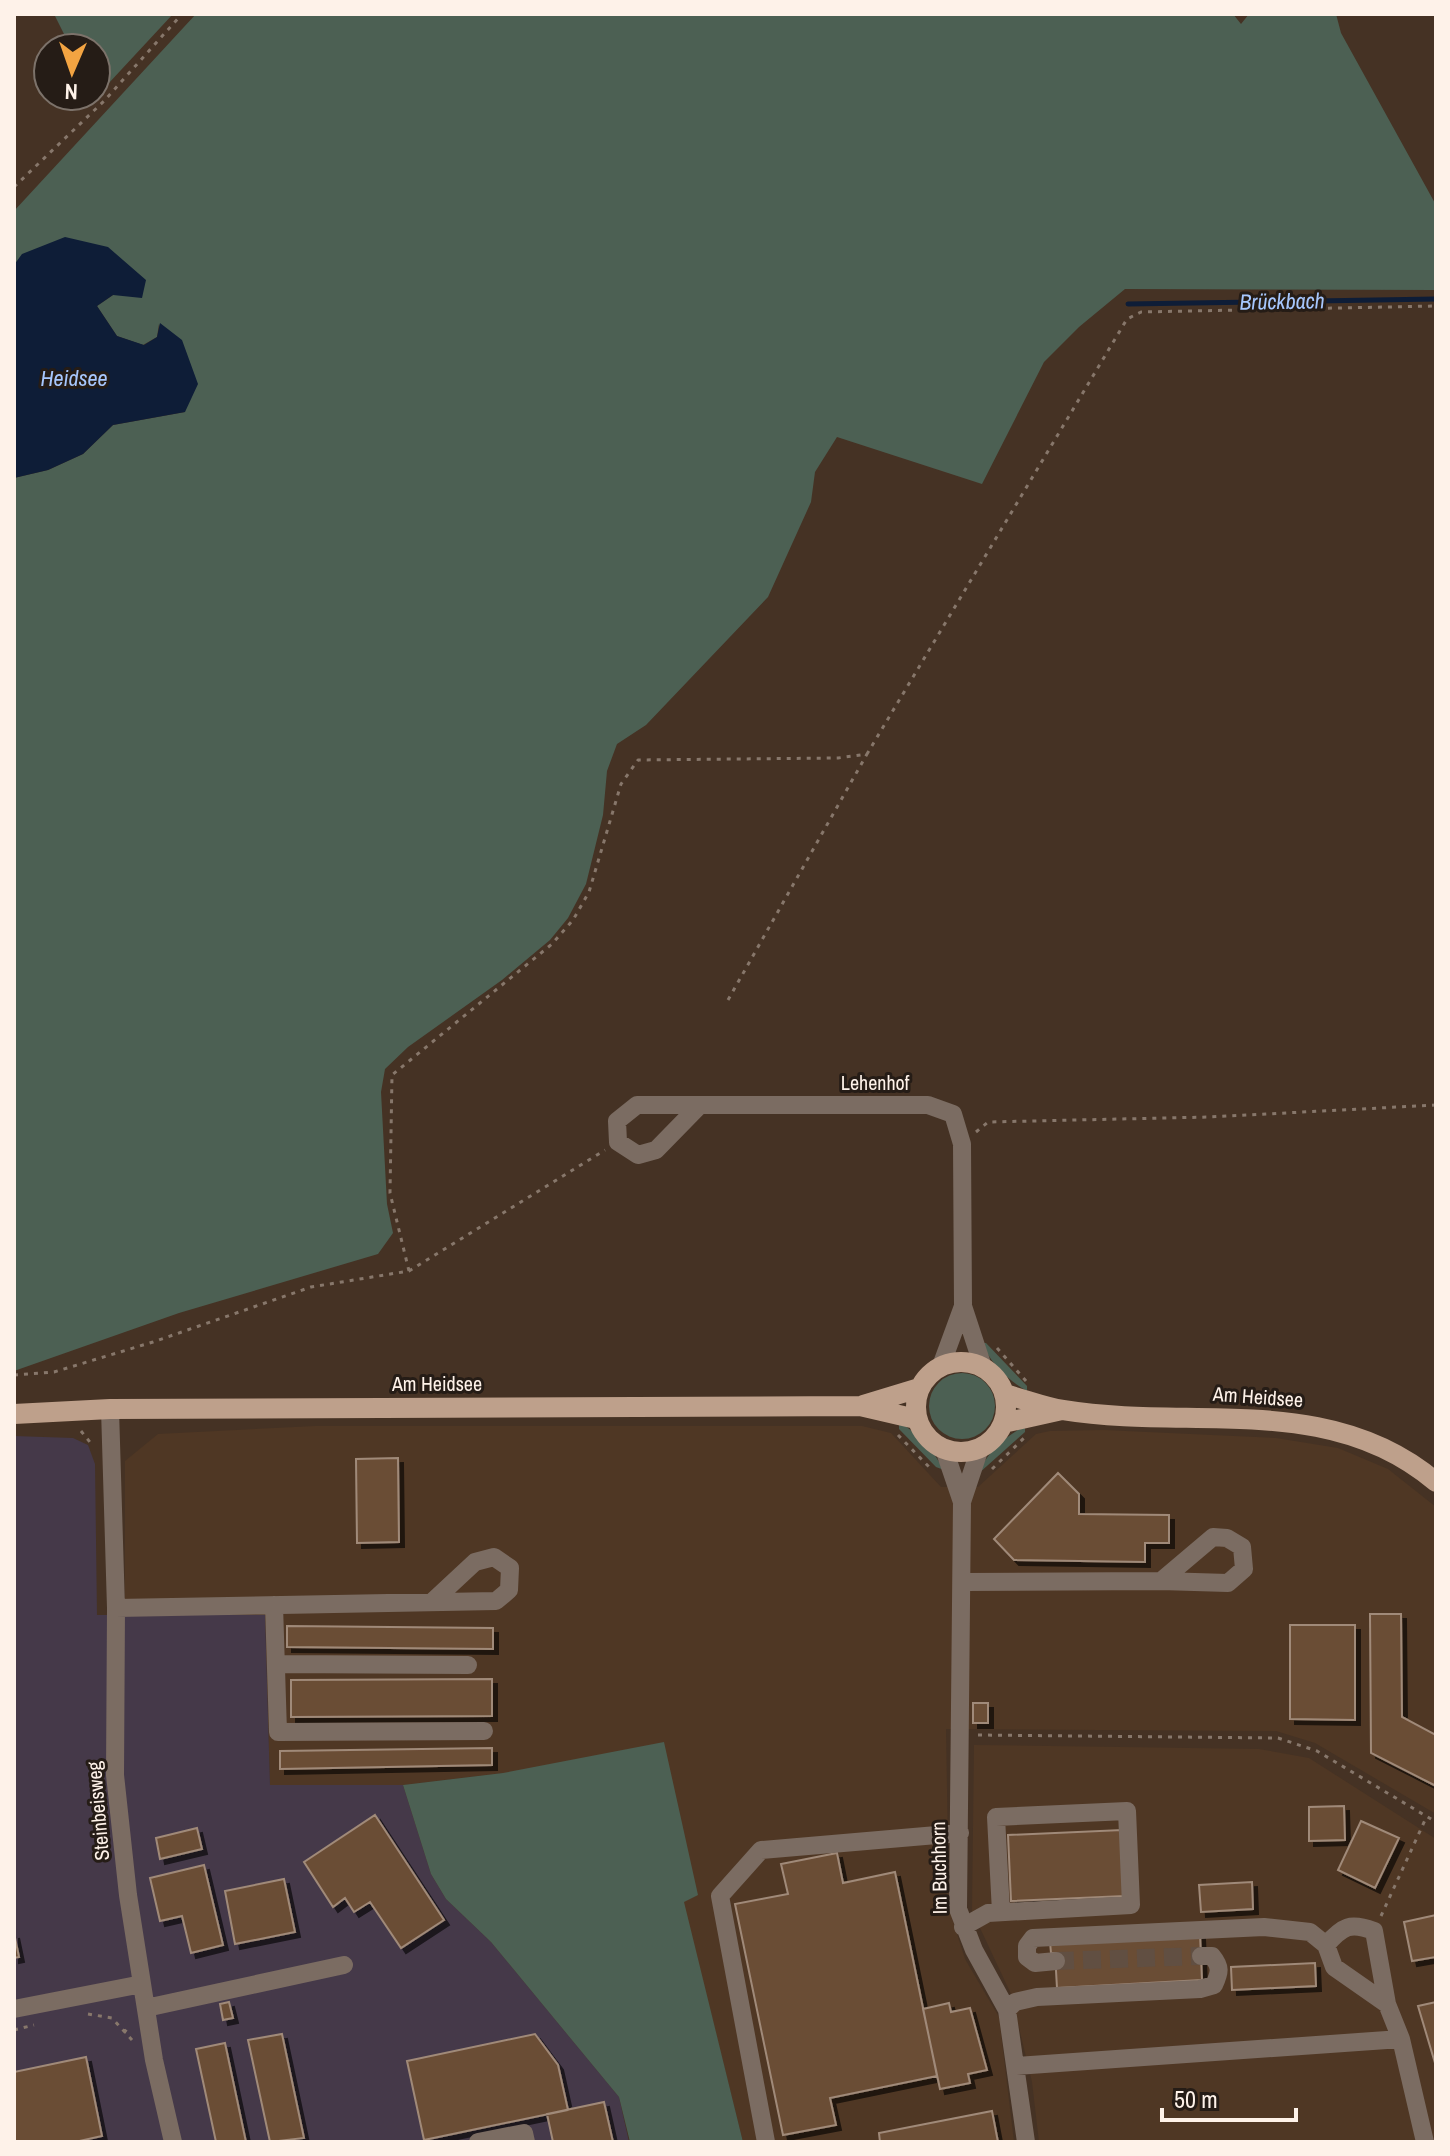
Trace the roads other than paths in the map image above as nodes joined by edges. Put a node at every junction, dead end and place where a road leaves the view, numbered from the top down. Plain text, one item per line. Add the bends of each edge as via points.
1 (699, 1106) junction
2 (963, 1306) junction
3 (941, 1366) junction
4 (983, 1367) junction
5 (919, 1388) junction
6 (1004, 1394) junction
7 (860, 1406) junction
8 (110, 1409) junction
9 (1062, 1410) junction
10 (14, 1414) edge
11 (916, 1419) junction
12 (1003, 1423) junction
13 (980, 1448) junction
14 (944, 1449) junction
15 (1436, 1482) edge
16 (962, 1502) junction
17 (1161, 1581) dead end
18 (964, 1582) junction
19 (432, 1602) dead end
20 (274, 1605) junction
21 (116, 1608) junction
22 (276, 1664) junction
23 (468, 1665) dead end
24 (484, 1731) dead end
25 (960, 1833) junction
26 (1001, 1912) junction
27 (963, 1927) junction
28 (1326, 1945) junction
29 (1201, 1956) dead end
30 (1056, 1961) tunnel mouth
31 (1035, 1963) junction
32 (344, 1965) dead end
33 (142, 1984) junction
34 (1037, 1997) junction
35 (1387, 2004) junction
36 (146, 2008) junction
37 (14, 2009) edge
38 (1007, 2010) junction
39 (1401, 2039) junction
40 (1016, 2066) junction
41 (173, 2142) edge
42 (478, 2142) edge
43 (526, 2142) edge
44 (766, 2142) edge
45 (1026, 2142) edge
46 (1425, 2142) edge

1 - 1 street, Lehenhof via 656,1150 638,1155 618,1142 617,1121 637,1105
1 - 2 street, Lehenhof via 928,1105 953,1114 962,1144
2 - 3 street, Lehenhof
2 - 4 street, Lehenhof
3 - 4 main road via 962,1361
3 - 5 main road
4 - 6 main road
5 - 7 main road, Am Heidsee
5 - 11 main road
6 - 9 main road, Am Heidsee
6 - 12 main road
7 - 8 main road, Am Heidsee
7 - 11 main road, Am Heidsee
8 - 10 main road, Am Heidsee
8 - 21 street, Steinbeisweg
9 - 12 main road, Am Heidsee
9 - 15 main road, Am Heidsee via 1283,1420 1330,1428 1405,1458
11 - 14 main road via 922,1432
12 - 13 main road
13 - 14 main road
13 - 16 street, Im Buchhorn
14 - 16 street, Im Buchhorn
16 - 18 street, Im Buchhorn
17 - 18 street
18 - 25 street, Im Buchhorn
19 - 20 street
20 - 21 street
20 - 22 street
21 - 33 street, Steinbeisweg via 115,1775
22 - 23 street
22 - 24 street via 278,1732
25 - 27 street, Im Buchhorn via 958,1909
25 - 44 street via 761,1850 720,1896
26 - 26 street via 996,1817 1127,1811 1131,1905
26 - 27 street
27 - 38 street, Im Buchhorn
28 - 31 street via 1310,1932 1264,1927 1033,1938 1027,1957
28 - 35 street via 1334,1967
28 - 35 street via 1342,1928 1355,1924 1374,1931
29 - 34 street via 1212,1956 1219,1965 1214,1985
30 - 31 street
31 - 34 street
32 - 36 street
33 - 36 street, Steinbeisweg
33 - 37 street
34 - 38 street via 1015,2002
35 - 39 street
36 - 41 street, Steinbeisweg
38 - 40 street, Im Buchhorn
39 - 40 street
39 - 46 street
40 - 45 street, Im Buchhorn
42 - 43 street via 524,2133

